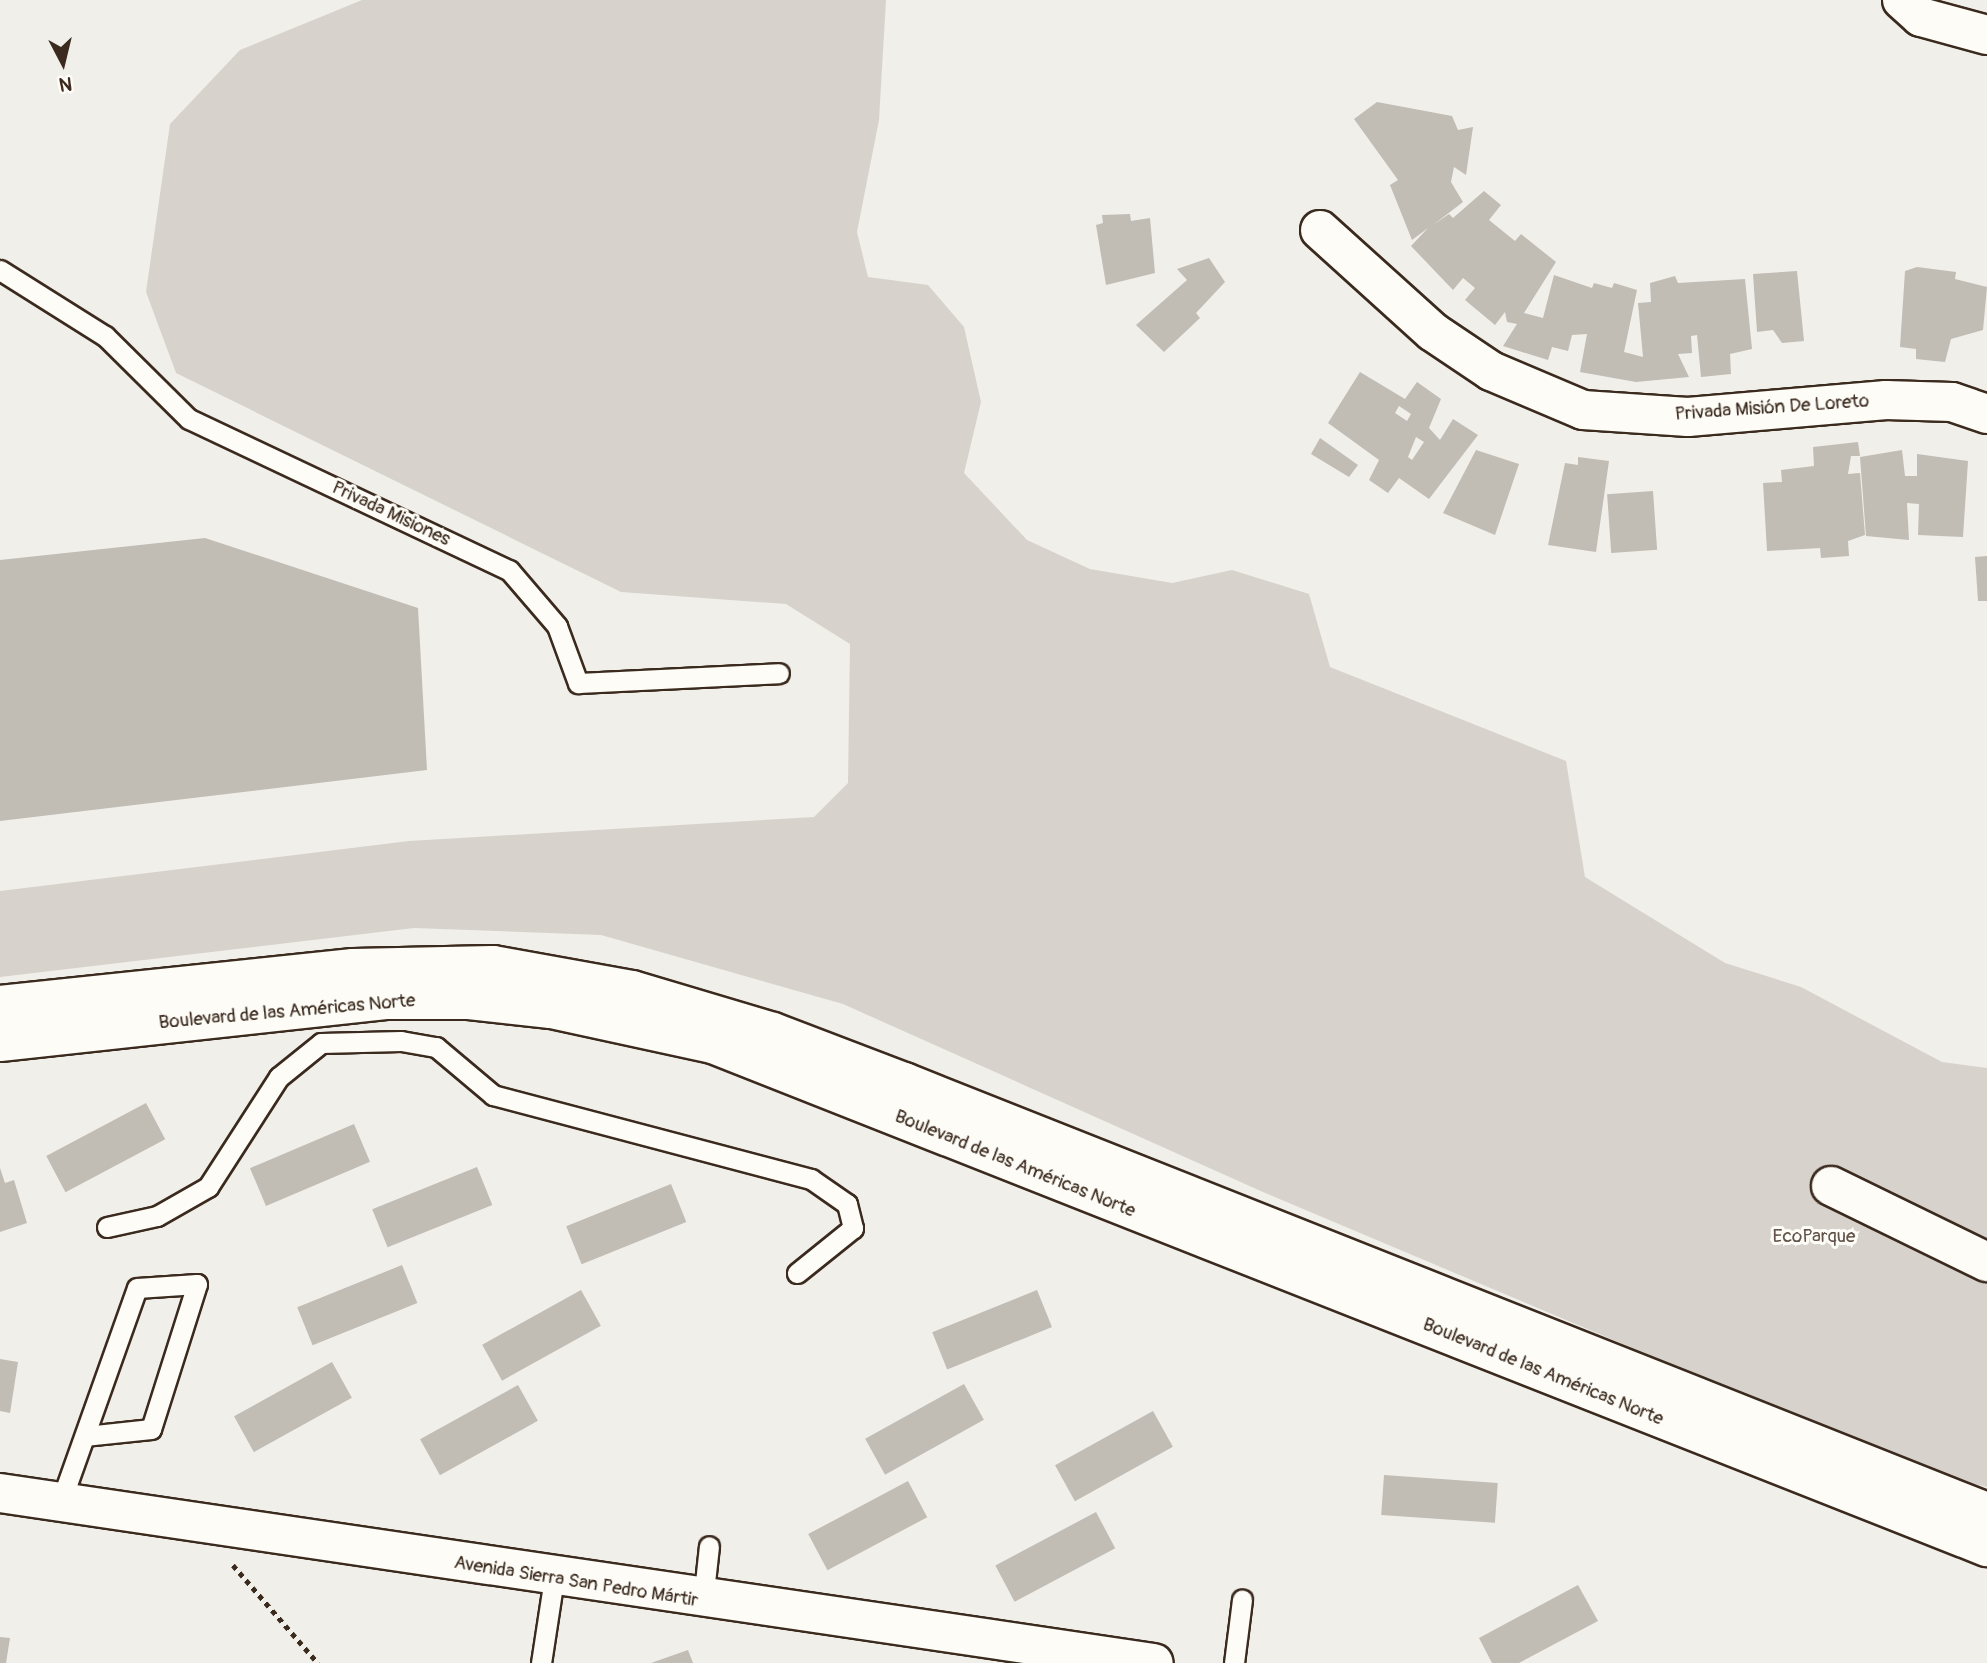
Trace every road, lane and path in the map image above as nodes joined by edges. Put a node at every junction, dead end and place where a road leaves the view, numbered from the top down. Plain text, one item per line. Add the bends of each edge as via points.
1 (1902, 0) edge
2 (1987, 35) edge
3 (1320, 230) dead end
4 (0, 270) edge
5 (1987, 414) edge
6 (779, 673) dead end
7 (0, 1006) edge
8 (0, 1042) edge
9 (1830, 1186) dead end
10 (107, 1227) dead end
11 (1987, 1262) edge
12 (797, 1273) dead end
13 (86, 1436) junction
14 (0, 1493) edge
15 (60, 1504) junction
16 (1987, 1512) edge
17 (198, 1525) junction
18 (709, 1546) dead end
19 (1987, 1547) edge
20 (554, 1578) junction
21 (1242, 1600) dead end
22 (703, 1601) junction
23 (318, 1663) edge
24 (541, 1663) edge
25 (1154, 1663) edge
26 (1234, 1663) edge

1 - 2 main road via 1921,17
3 - 5 main road, Privada Misión De Loreto via 1445,340 1491,371 1583,410 1688,417 1886,400 1952,402
4 - 6 lane, Privada Misiones via 105,336 189,419 509,570 557,626 578,682
7 - 16 main road, Boulevard de las Américas Norte via 395,967 493,965 632,990 772,1032 904,1082
8 - 19 main road, Boulevard de las Américas Norte via 388,1000 469,1000 551,1009 713,1044
9 - 11 main road
10 - 12 lane via 158,1216 208,1186 279,1077 321,1043 401,1041 436,1048 493,1095 811,1179 847,1204 853,1228
13 - 13 lane via 151,1429 197,1284 137,1288
13 - 15 lane
14 - 15 main road, Avenida Sierra San Pedro Mártir
15 - 17 main road, Avenida Sierra San Pedro Mártir
17 - 20 main road, Avenida Sierra San Pedro Mártir
17 - 23 path
18 - 22 lane
20 - 22 main road, Avenida Sierra San Pedro Mártir
20 - 24 lane
21 - 26 lane
22 - 25 main road, Avenida Sierra San Pedro Mártir

